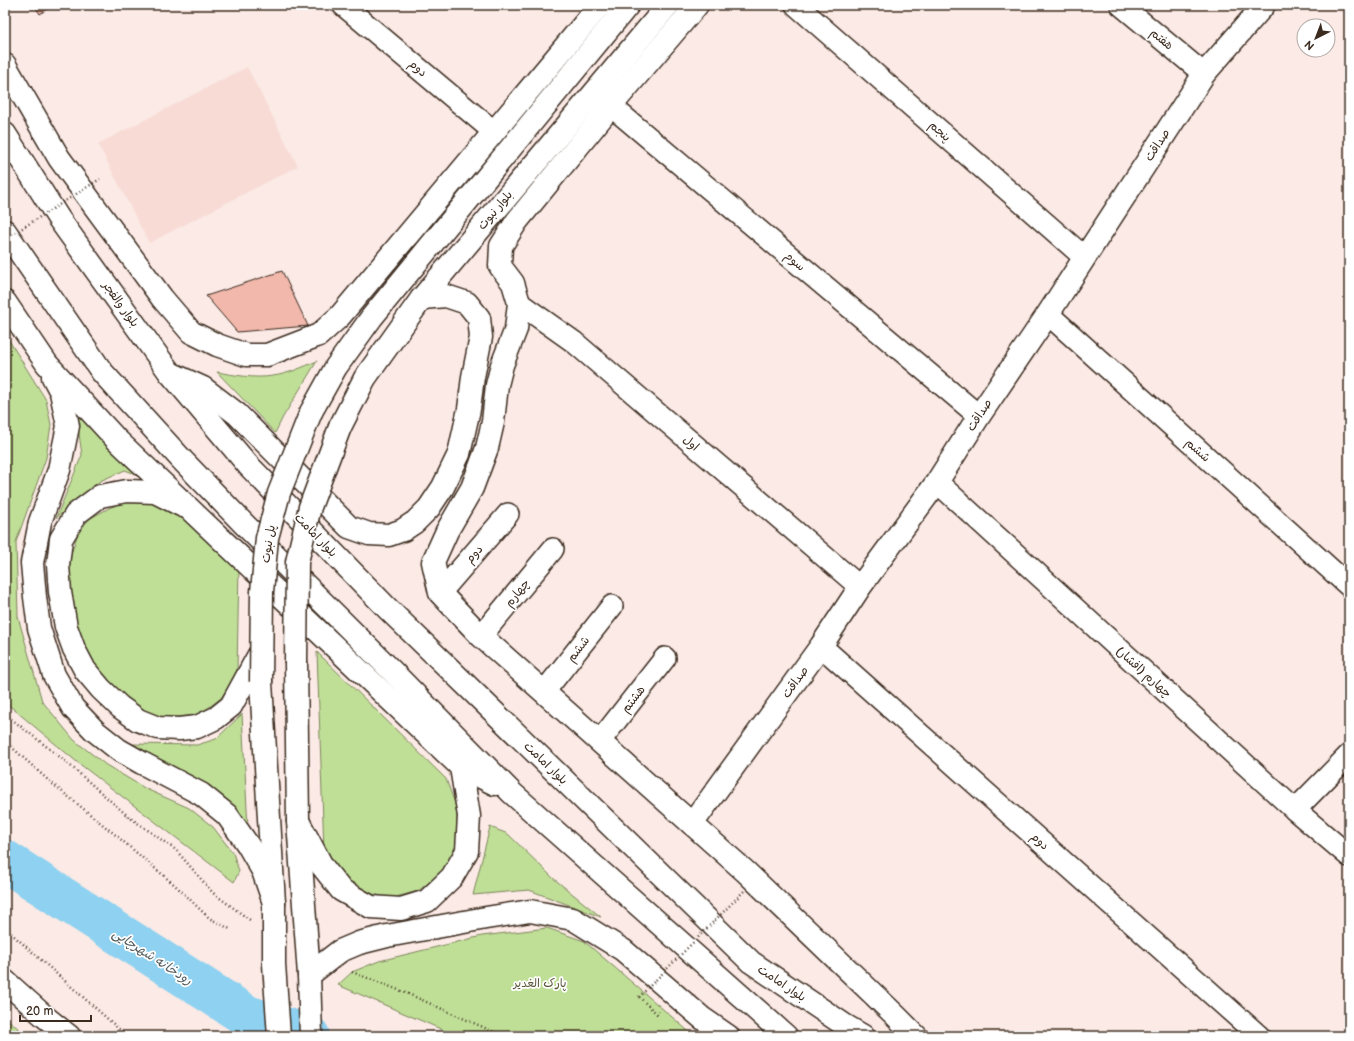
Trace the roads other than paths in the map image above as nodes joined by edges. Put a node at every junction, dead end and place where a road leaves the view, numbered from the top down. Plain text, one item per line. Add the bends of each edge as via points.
1 (343, 5) edge
2 (600, 5) edge
3 (628, 5) edge
4 (668, 5) edge
5 (697, 5) edge
6 (796, 5) edge
7 (1121, 5) edge
8 (1264, 5) edge
9 (5, 65) edge
10 (1204, 74) junction
11 (611, 106) junction
12 (493, 131) junction
13 (5, 134) edge
14 (5, 231) edge
15 (1084, 257) junction
16 (422, 298) junction
17 (5, 302) edge
18 (519, 303) junction
19 (1048, 314) junction
20 (47, 364) junction
21 (170, 373) junction
22 (979, 416) junction
23 (248, 465) joint
24 (937, 482) junction
25 (196, 514) junction
26 (508, 514) dead end
27 (553, 549) dead end
28 (1349, 586) edge
29 (860, 587) junction
30 (440, 593) junction
31 (612, 606) dead end
32 (481, 636) junction
33 (821, 646) junction
34 (261, 651) junction
35 (665, 658) dead end
36 (544, 692) junction
37 (600, 741) junction
38 (1349, 755) edge
39 (460, 767) junction
40 (512, 793) junction
41 (1295, 810) junction
42 (298, 821) junction
43 (692, 824) junction
44 (1349, 856) edge
45 (274, 903) junction
46 (309, 975) junction
47 (5, 980) edge
48 (69, 1036) edge
49 (280, 1036) edge
50 (311, 1036) edge
51 (728, 1036) edge
52 (786, 1036) edge
53 (863, 1036) edge
54 (916, 1036) edge
55 (1260, 1036) edge

1 - 12 street, دوم
2 - 12 main road
3 - 34 main road, پل نبوت, bridge via 372,317 336,367 311,412 279,493 268,538 262,592
4 - 16 main road, بلوار نبوت
5 - 11 main road
6 - 15 street, پنجم
7 - 10 street, هفتم
8 - 10 main road, صداقت
9 - 12 main road via 59,158 167,304 191,332 246,355 268,355 319,336 340,316
10 - 15 main road, صداقت
11 - 18 main road via 517,221 501,246 500,266 513,283
11 - 22 street, سوم
13 - 21 main road, بلوار والفجر via 59,219
14 - 40 main road via 102,372 244,524
15 - 19 main road, صداقت
16 - 21 main road via 446,296 467,303 479,318 481,337 459,454 443,487 429,508 415,522 389,535 369,534 349,527 237,414 203,388
16 - 42 main road, بلوار نبوت, bridge via 365,378 340,427 310,507 297,562
17 - 20 main road
18 - 29 street, اول via 574,342
18 - 30 main road via 516,329 497,385 487,448 472,488 447,531 433,562
19 - 22 main road, صداقت
19 - 28 street, ششم
20 - 25 main road via 116,439
20 - 45 main road via 61,392 68,426 60,470 40,522 32,563 39,628 54,675 72,708 95,731 130,757 201,794 227,815 263,871
21 - 23 main road, بلوار والفجر
22 - 24 main road, صداقت
23 - 53 main road, بلوار امامت via 388,609 751,962
24 - 29 main road, صداقت
24 - 41 street, چهارم (افشار)
25 - 34 main road via 155,492 127,490 100,496 76,514 61,539 58,565 66,627 74,649 85,670 120,707 138,720 158,728 179,729 197,727 216,718 231,706
25 - 39 main road
26 - 30 street, دوم
27 - 32 street, چهارم
29 - 33 main road, صداقت
30 - 32 main road
31 - 36 street, ششم
32 - 36 main road
33 - 43 main road, صداقت
33 - 55 street, دوم
34 - 45 main road, پل نبوت, bridge
35 - 37 street, هشتم
36 - 37 main road
37 - 43 main road
38 - 41 street
39 - 40 main road
39 - 42 main road via 469,816 467,851 452,878 427,901 401,909 371,907 341,890 322,866
40 - 52 main road
41 - 44 street, چهارم (افشار)
42 - 46 main road
43 - 54 main road via 746,872
45 - 49 main road, پل نبوت via 274,964
46 - 50 main road
46 - 51 main road via 340,951 360,943 530,911 574,919 622,950 702,1018
47 - 48 main road

